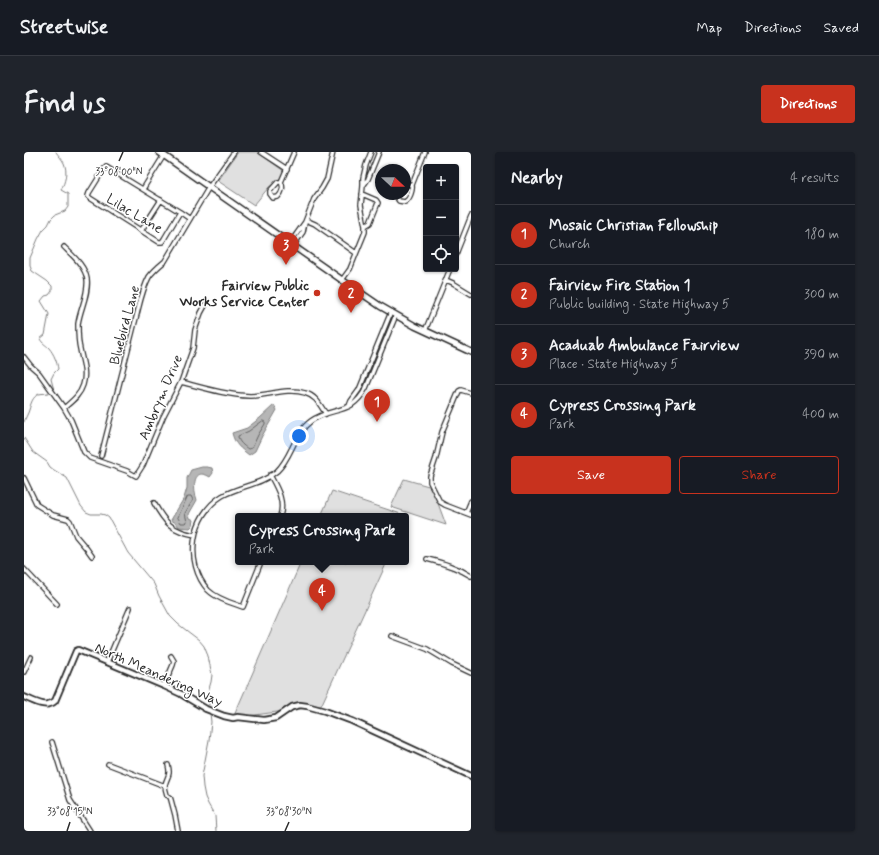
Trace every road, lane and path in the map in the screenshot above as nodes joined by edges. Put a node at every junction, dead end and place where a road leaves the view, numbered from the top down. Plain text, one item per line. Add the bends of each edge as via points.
1 (159, 152) edge
2 (234, 152) edge
3 (260, 152) edge
4 (294, 152) edge
5 (333, 152) edge
6 (371, 152) edge
7 (378, 152) edge
8 (425, 152) edge
9 (164, 156) junction
10 (287, 169) junction
11 (281, 182) junction
12 (412, 185) joint
13 (363, 186) junction
14 (209, 187) junction
15 (143, 189) junction
16 (411, 192) edge
17 (362, 194) junction
18 (161, 200) junction
19 (398, 200) edge
20 (408, 200) edge
21 (180, 212) junction
22 (471, 216) edge
23 (190, 219) junction
24 (306, 221) junction
25 (365, 226) junction
26 (142, 231) junction
27 (292, 244) junction
28 (459, 246) edge
29 (64, 247) dead end
30 (356, 253) junction
31 (449, 272) edge
32 (342, 280) junction
33 (446, 280) junction
34 (471, 294) edge
35 (207, 302) dead end
36 (393, 314) junction
37 (425, 331) junction
38 (471, 352) edge
39 (24, 357) edge
40 (181, 382) junction
41 (471, 393) edge
42 (64, 408) junction
43 (326, 414) junction
44 (101, 456) dead end
45 (270, 475) junction
46 (24, 478) edge
47 (471, 501) edge
48 (154, 502) dead end
49 (281, 513) edge
50 (466, 513) junction
51 (471, 515) edge
52 (195, 535) junction
53 (92, 556) dead end
54 (427, 559) dead end
55 (260, 565) edge
56 (24, 568) edge
57 (471, 576) edge
58 (57, 604) dead end
59 (130, 608) dead end
60 (392, 636) dead end
61 (171, 656) dead end
62 (30, 657) dead end
63 (107, 662) junction
64 (24, 672) edge
65 (471, 673) edge
66 (164, 686) junction
67 (24, 697) edge
68 (52, 742) dead end
69 (108, 764) dead end
70 (168, 765) dead end
71 (471, 776) edge
72 (165, 786) junction
73 (90, 831) edge
74 (178, 831) edge

1 - 9 main road
2 - 14 street, Bluebird Lane
3 - 10 street
4 - 10 street
5 - 24 street via 327,180 314,199
6 - 13 street via 362,178
7 - 13 street
8 - 12 street
9 - 14 main road
9 - 15 street
10 - 11 street
11 - 11 street via 270,191 273,198 280,195 283,188
12 - 16 street
13 - 17 street
14 - 23 street, Bluebird Lane
14 - 27 main road
15 - 18 street
15 - 26 street, Lilac Lane via 106,167 88,196
17 - 25 street via 361,205
17 - 25 street via 378,201 370,223
18 - 21 street
18 - 26 street
19 - 20 street
21 - 23 street
21 - 26 street, Lilac Lane via 162,242
22 - 28 street
23 - 44 street, Bluebird Lane via 165,261 149,278 142,295
24 - 27 street via 302,232
24 - 30 street via 315,224
25 - 30 street via 364,236
27 - 32 main road
29 - 42 street via 82,266 87,278 87,287 78,324 85,366 84,384 76,399
30 - 32 street via 350,269
31 - 33 street
32 - 36 main road
33 - 34 street
33 - 37 street
35 - 40 street, Ambrym Drive via 195,330
36 - 37 main road
36 - 43 street via 363,395 354,404
37 - 38 main road
39 - 42 street via 40,373
40 - 42 street, Ambrym Drive via 136,476 90,458 84,452
40 - 43 street via 251,396 297,391 311,395
41 - 50 street via 458,391 445,424 430,476 430,482 440,502
43 - 45 street via 303,428 286,461
45 - 49 street via 279,492
45 - 52 street via 262,481 222,496 205,513
46 - 53 street via 37,505 53,515 68,519 76,536
47 - 50 street
48 - 52 street via 169,525
50 - 51 street
52 - 55 street via 195,566 199,577 215,595 243,607
54 - 57 street via 449,565
56 - 58 street
59 - 63 street
60 - 65 street via 427,649
61 - 66 street via 174,661
62 - 64 street
63 - 66 street, North Meandering Way
63 - 67 street, North Meandering Way via 78,650 55,701 45,705
66 - 71 street, North Meandering Way via 206,709 233,718 276,718 292,707 300,705 325,711
68 - 73 street via 70,800
69 - 72 street
70 - 72 street via 170,771
72 - 74 street

